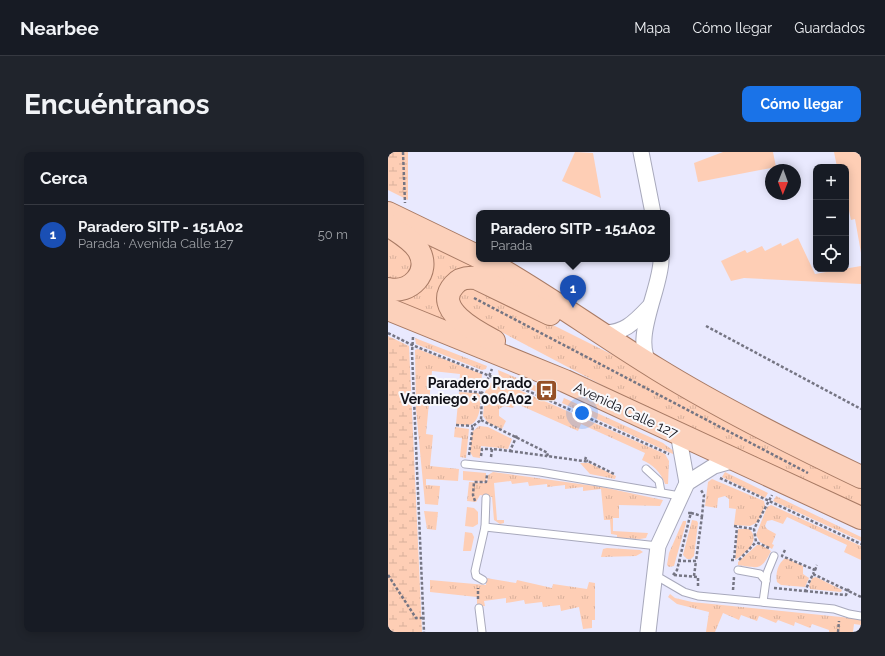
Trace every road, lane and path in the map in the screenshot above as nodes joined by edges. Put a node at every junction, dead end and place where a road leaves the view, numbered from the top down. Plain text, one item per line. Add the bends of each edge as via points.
1 (403, 152) edge
2 (641, 152) edge
3 (652, 210) edge
4 (396, 211) edge
5 (388, 225) edge
6 (476, 255) edge
7 (487, 262) edge
8 (661, 262) edge
9 (388, 289) edge
10 (469, 295) dead end
11 (650, 306) junction
12 (388, 309) edge
13 (418, 322) junction
14 (706, 326) dead end
15 (598, 332) junction
16 (388, 333) edge
17 (412, 345) junction
18 (498, 354) junction
19 (658, 370) junction
20 (489, 374) junction
21 (565, 381) junction
22 (459, 390) dead end
23 (482, 393) junction
24 (861, 410) edge
25 (481, 420) junction
26 (456, 425) dead end
27 (473, 426) junction
28 (678, 433) junction
29 (516, 437) junction
30 (492, 449) junction
31 (510, 451) junction
32 (548, 453) junction
33 (586, 457) dead end
34 (683, 459) junction
35 (481, 460) dead end
36 (735, 460) junction
37 (467, 462) joint
38 (590, 462) junction
39 (492, 467) junction
40 (646, 469) dead end
41 (706, 470) junction
42 (809, 473) dead end
43 (618, 475) dead end
44 (861, 477) edge
45 (474, 482) dead end
46 (693, 486) junction
47 (661, 492) junction
48 (680, 496) junction
49 (486, 498) dead end
50 (767, 503) dead end
51 (702, 516) junction
52 (861, 518) edge
53 (485, 527) junction
54 (754, 529) junction
55 (756, 542) junction
56 (861, 544) edge
57 (658, 546) junction
58 (785, 550) dead end
59 (777, 555) junction
60 (678, 561) junction
61 (696, 561) junction
62 (817, 565) dead end
63 (815, 570) junction
64 (736, 572) joint
65 (812, 574) junction
66 (388, 575) edge
67 (677, 575) dead end
68 (694, 576) junction
69 (653, 577) junction
70 (670, 579) dead end
71 (481, 580) joint
72 (769, 582) junction
73 (849, 588) dead end
74 (805, 591) junction
75 (848, 591) junction
76 (698, 596) junction
77 (861, 597) edge
78 (732, 600) junction
79 (763, 602) junction
80 (478, 608) joint
81 (861, 616) edge
82 (425, 618) junction
83 (424, 632) edge
84 (482, 632) edge
85 (648, 632) edge

1 - 4 path
2 - 3 street
4 - 6 main road
5 - 9 main road via 418,249 422,265 419,276 411,286 401,290
7 - 15 main road
8 - 11 street
10 - 42 path
11 - 15 street via 625,329 616,333
11 - 19 street via 644,349 650,364
12 - 13 main road, Avenida Calle 127
13 - 17 path
13 - 18 main road, Avenida Calle 127
14 - 24 path
15 - 19 main road
15 - 21 main road via 553,315 476,278 462,279 450,289 450,308 464,323
16 - 17 path
17 - 20 path
17 - 82 path
18 - 20 path
18 - 21 main road, Avenida Calle 127
19 - 44 main road via 749,421
20 - 23 path
20 - 34 path
21 - 28 main road, Avenida Calle 127
22 - 23 path
23 - 25 path
25 - 27 path
25 - 29 path
26 - 27 path
27 - 37 path
28 - 34 street
28 - 36 main road, Avenida Calle 127
29 - 31 path
29 - 32 path
30 - 31 path
30 - 35 path via 482,449
30 - 39 path
31 - 32 path
32 - 38 path
33 - 38 path via 585,460
34 - 46 street
36 - 41 street
36 - 52 main road, Avenida Calle 127
37 - 39 lane
38 - 43 path
39 - 45 path via 487,474 486,482
39 - 47 lane via 587,479
40 - 47 lane via 658,481
41 - 46 street
41 - 56 path
46 - 48 street
46 - 51 path via 704,495
47 - 48 lane
48 - 57 street
49 - 53 lane
50 - 54 path
51 - 60 path via 689,513
51 - 61 path
53 - 57 lane
53 - 71 lane via 475,571
54 - 55 path
54 - 55 path via 736,526 733,563 736,563
55 - 59 path
57 - 69 street
58 - 59 path
59 - 63 path
59 - 72 lane
60 - 61 path
60 - 70 path
61 - 68 path
62 - 63 path
63 - 65 path
64 - 72 lane via 760,574
64 - 78 path
65 - 74 path
65 - 75 path
66 - 82 path via 416,618
67 - 68 path
68 - 76 path via 698,577
69 - 76 lane
69 - 85 street
71 - 80 path
72 - 74 path via 773,588
72 - 79 lane
73 - 75 path
74 - 75 path via 846,595
75 - 77 path
76 - 78 lane
78 - 79 lane
79 - 81 lane via 834,609
80 - 84 lane
82 - 83 path

